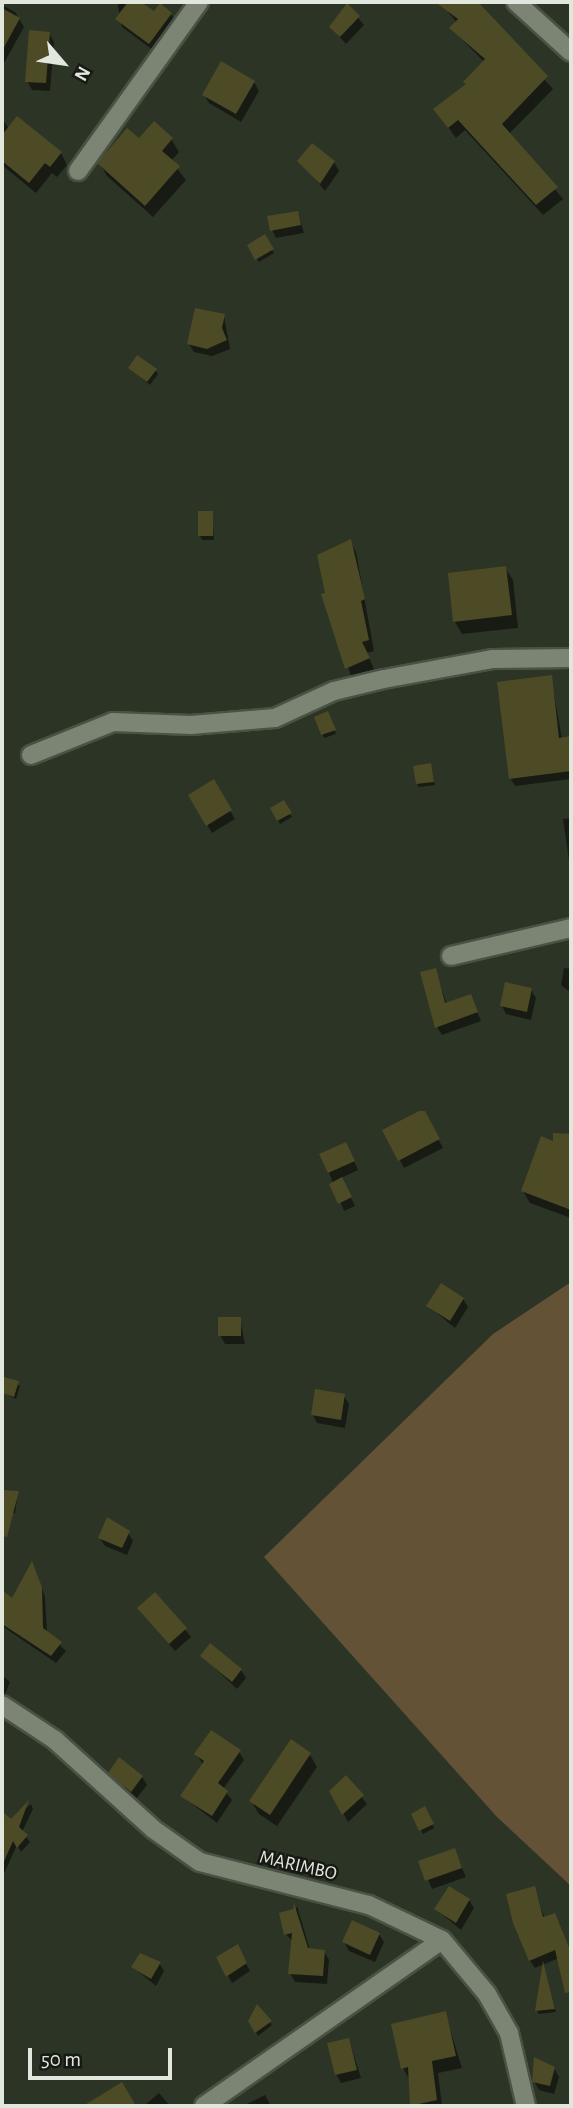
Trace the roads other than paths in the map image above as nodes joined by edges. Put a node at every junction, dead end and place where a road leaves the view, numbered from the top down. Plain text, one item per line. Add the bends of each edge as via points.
1 (199, 2) edge
2 (516, 2) edge
3 (571, 52) edge
4 (78, 171) dead end
5 (571, 658) edge
6 (31, 755) dead end
7 (571, 928) edge
8 (450, 956) dead end
9 (2, 1706) edge
10 (442, 1940) junction
11 (204, 2106) edge
12 (526, 2106) edge

1 - 4 street
2 - 3 street
5 - 6 street via 493,659 384,679 334,691 275,718 191,726 113,722
7 - 8 street
9 - 10 street, MARIMBO via 55,1740 153,1829 200,1862 369,1905
10 - 11 street
10 - 12 street, MARIMBO via 487,1994 509,2033

